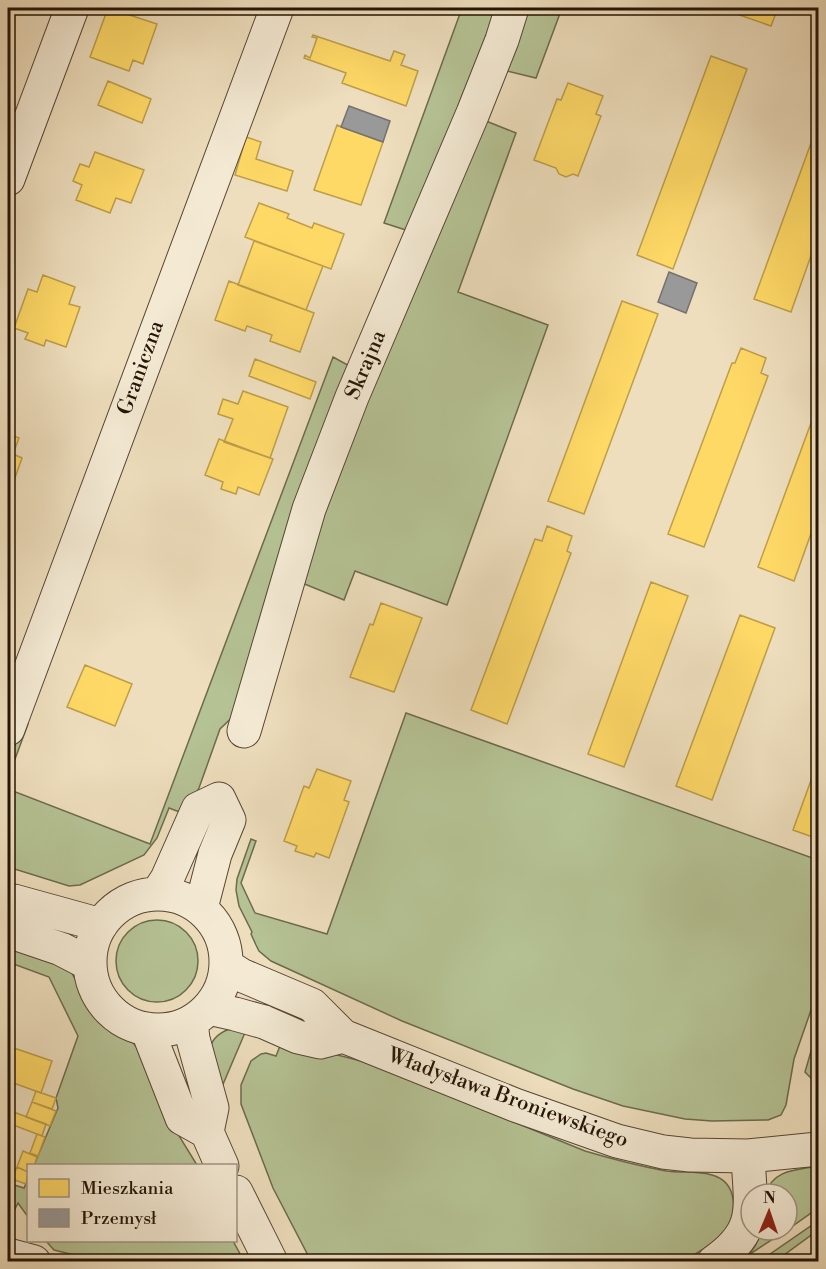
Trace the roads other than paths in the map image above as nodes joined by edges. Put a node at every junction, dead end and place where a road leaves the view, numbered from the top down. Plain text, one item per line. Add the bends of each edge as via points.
1 (72, 8) edge
2 (277, 8) edge
3 (512, 8) edge
4 (8, 179) edge
5 (8, 729) edge
6 (244, 731) dead end
7 (158, 893) junction
8 (8, 903) edge
9 (201, 908) junction
10 (101, 925) junction
11 (8, 931) edge
12 (90, 964) junction
13 (227, 966) junction
14 (199, 1015) junction
15 (147, 1029) junction
16 (343, 1036) junction
17 (207, 1132) junction
18 (819, 1149) edge
19 (748, 1156) junction
20 (221, 1164) edge
21 (237, 1194) edge
22 (8, 1255) edge
23 (34, 1262) edge
24 (271, 1262) edge
25 (714, 1262) edge

1 - 4 street
2 - 5 street, Graniczna
3 - 6 street, Skrajna via 473,113 352,397 309,509
7 - 9 street via 188,900
7 - 9 street via 198,809 219,799 229,820 215,854
7 - 10 street via 126,902
8 - 10 street
9 - 13 street via 218,928
10 - 12 street
11 - 12 street via 61,949
12 - 15 street via 96,990 111,1012
13 - 14 street via 218,996
13 - 16 street, Władysława Broniewskiego via 312,1005
14 - 15 street via 177,1028
14 - 16 street, Władysława Broniewskiego via 235,1014 320,1041
14 - 17 street via 193,1040 212,1108
15 - 17 street via 182,1118
16 - 19 street, Władysława Broniewskiego via 617,1141 663,1152
17 - 20 street
18 - 19 street, Władysława Broniewskiego
19 - 25 street via 747,1226 739,1242
21 - 24 street
22 - 23 street

